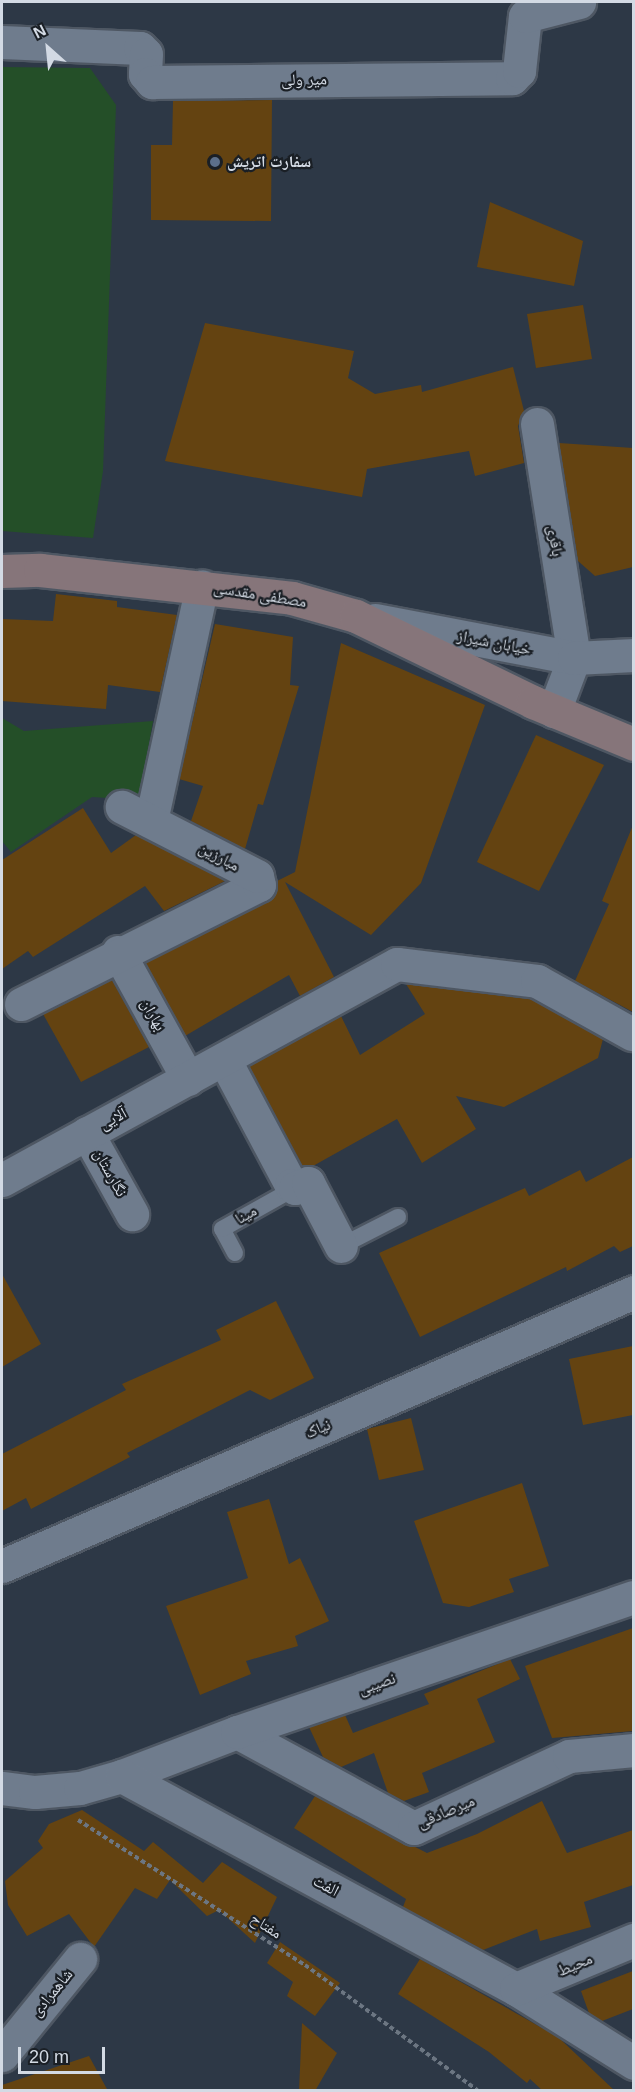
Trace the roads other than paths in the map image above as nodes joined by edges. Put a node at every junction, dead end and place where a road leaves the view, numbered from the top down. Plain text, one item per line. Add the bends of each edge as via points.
1 (579, 2) edge
2 (2, 42) edge
3 (537, 424) dead end
4 (2, 571) edge
5 (202, 586) junction
6 (356, 616) junction
7 (633, 655) edge
8 (574, 658) junction
9 (554, 711) junction
10 (633, 744) edge
11 (122, 807) dead end
12 (151, 821) junction
13 (118, 952) junction
14 (21, 1004) dead end
15 (632, 1034) edge
16 (224, 1059) junction
17 (188, 1079) junction
18 (87, 1133) junction
19 (2, 1180) edge
20 (295, 1188) junction
21 (132, 1214) dead end
22 (398, 1217) dead end
23 (340, 1246) joint
24 (235, 1253) dead end
25 (633, 1292) edge
26 (2, 1566) edge
27 (633, 1597) edge
28 (237, 1732) junction
29 (633, 1750) edge
30 (122, 1776) junction
31 (2, 1788) edge
32 (633, 1940) edge
33 (80, 1959) dead end
34 (516, 1989) junction
35 (2, 2055) edge
36 (633, 2063) edge

1 - 2 street, میر ولی via 525,16 519,71 512,78 153,81 145,74 146,54 140,48
3 - 8 street, باقری
4 - 5 main road, مصطفی مقدسی via 40,570
5 - 6 main road, مصطفی مقدسی via 292,598
5 - 12 street
6 - 8 street, خیابان شیراز
6 - 9 main road, مصطفی مقدسی
7 - 8 street, خیابان شیراز
8 - 9 street
9 - 10 main road, مصطفی مقدسی
11 - 12 street
12 - 13 street, مبارزین via 256,876 259,885
13 - 14 street, مبارزین
13 - 17 street, بهاران
15 - 16 street, آلایی via 537,981 398,964
16 - 17 street, آلایی
16 - 20 street
17 - 18 street, آلایی
18 - 19 street, آلایی
18 - 21 street, نگارستان
20 - 23 street via 308,1183
20 - 24 lane, مینا via 222,1229
22 - 23 lane
25 - 26 street, نیاک
27 - 28 street, نصیبی
28 - 29 street, میرصادقی via 414,1828 569,1756
28 - 30 street, نصیبی
30 - 31 street via 80,1788 35,1792
30 - 34 street, الفت
32 - 34 street, محیط
33 - 35 street, شاهمرادی
34 - 36 street, الفت

